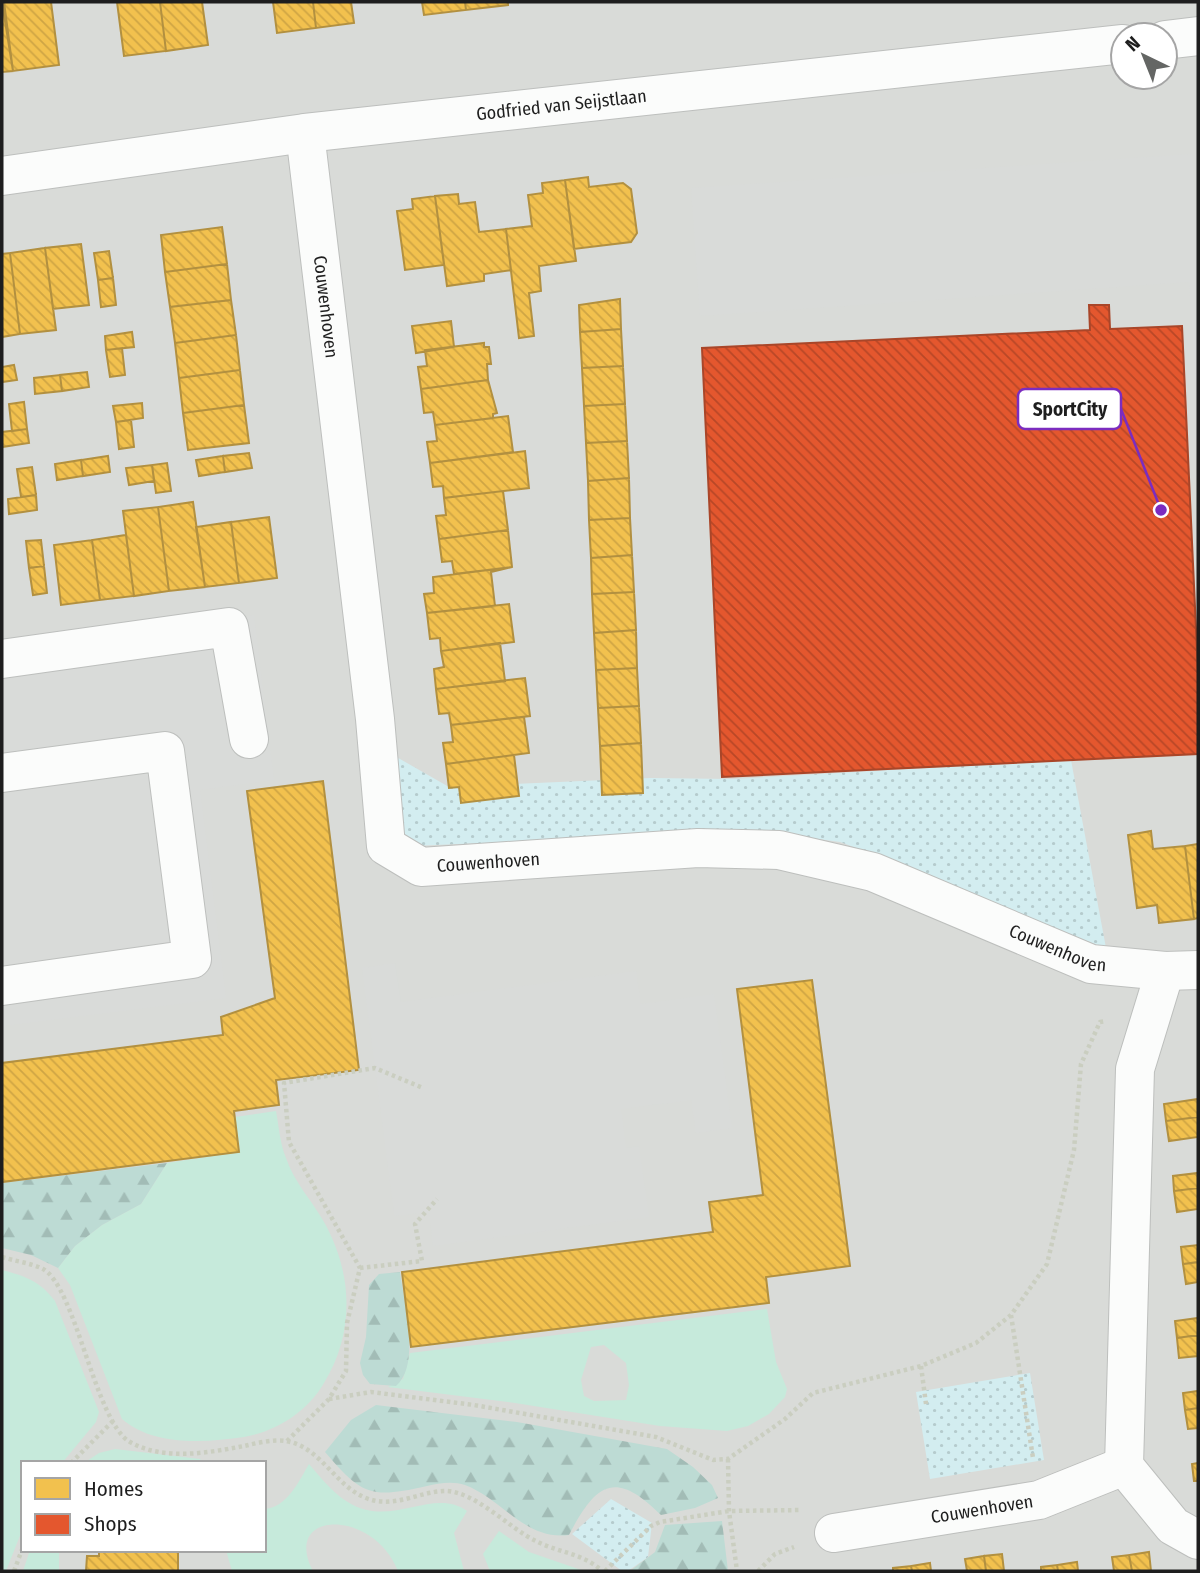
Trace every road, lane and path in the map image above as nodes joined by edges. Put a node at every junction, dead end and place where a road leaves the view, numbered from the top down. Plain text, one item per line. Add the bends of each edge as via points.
1 (1198, 36) edge
2 (1179, 38) edge
3 (1109, 46) edge
4 (305, 133) junction
5 (2, 176) edge
6 (2, 659) edge
7 (249, 739) dead end
8 (2, 773) edge
9 (1182, 970) edge
10 (2, 986) edge
11 (1153, 1010) junction
12 (423, 1088) dead end
13 (437, 1199) dead end
14 (2, 1257) edge
15 (360, 1268) junction
16 (1011, 1315) junction
17 (921, 1366) junction
18 (329, 1399) junction
19 (926, 1404) dead end
20 (114, 1420) junction
21 (287, 1441) junction
22 (728, 1459) junction
23 (73, 1461) edge
24 (1124, 1466) junction
25 (1039, 1500) junction
26 (729, 1511) junction
27 (834, 1533) joint
28 (1198, 1540) edge
29 (21, 1552) edge
30 (14, 1571) edge
31 (603, 1571) edge
32 (737, 1571) edge

1 - 2 street
3 - 4 street, Godfried van Seijstlaan
4 - 5 street, Godfried van Seijstlaan
4 - 9 street, Couwenhoven via 386,846 421,867 698,848 779,850 873,872 1091,964
6 - 7 street via 229,627
8 - 10 street via 165,751 192,959
9 - 11 street, Couwenhoven
11 - 16 path via 1100,1022 1081,1064 1074,1150 1047,1264
11 - 24 street, Couwenhoven via 1135,1069
12 - 15 path via 375,1068 284,1083 289,1142
13 - 15 path via 415,1224 422,1261
14 - 20 path via 44,1269 52,1279
15 - 18 path via 346,1323 346,1371
16 - 17 path via 976,1343
16 - 25 path
17 - 19 path
17 - 22 path via 813,1393
18 - 21 path
18 - 22 path via 370,1392 474,1405 656,1437 713,1460
20 - 21 path via 128,1441 166,1453 212,1452
20 - 23 path
21 - 31 path via 321,1458 350,1491 370,1500 403,1501 446,1490 490,1511 537,1542 590,1559
22 - 26 path
24 - 25 street, Couwenhoven
24 - 28 street via 1173,1526
25 - 27 street, Couwenhoven
26 - 27 path via 819,1508
26 - 31 path via 651,1526
26 - 32 path
29 - 30 path

